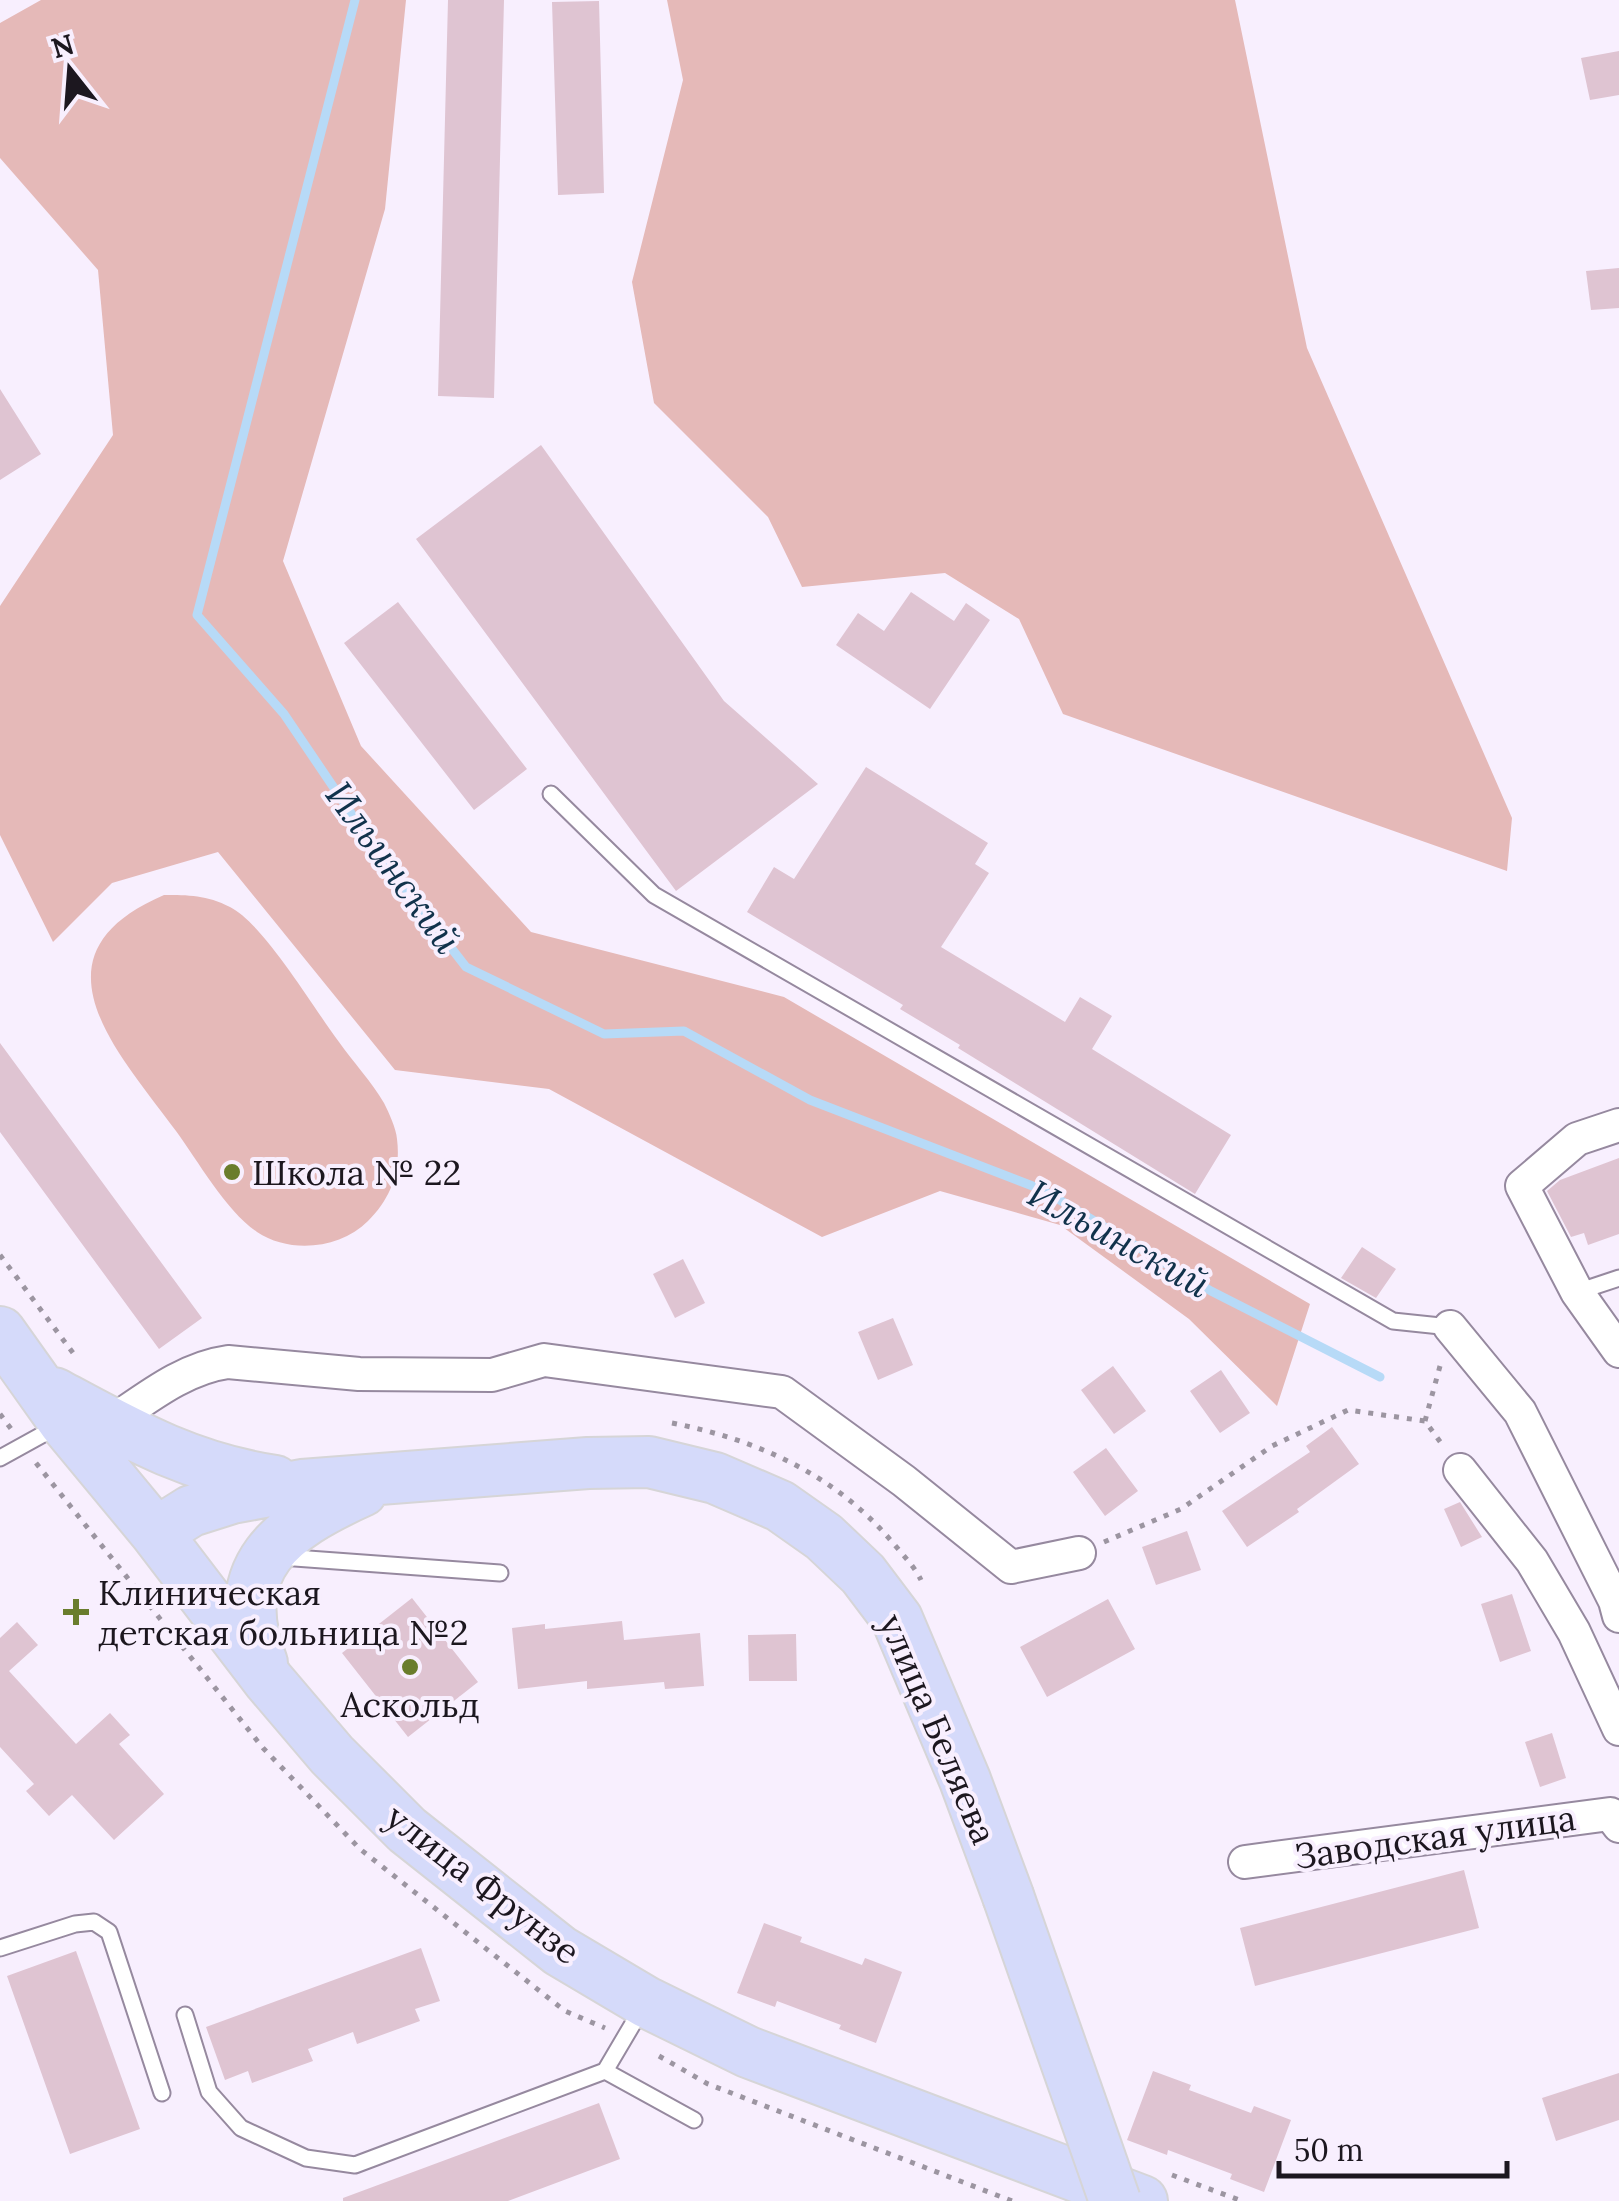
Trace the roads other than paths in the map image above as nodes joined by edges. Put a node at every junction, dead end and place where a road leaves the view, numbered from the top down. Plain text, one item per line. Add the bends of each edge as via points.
1 (551, 794) dead end
2 (1619, 1124) edge
3 (1619, 1278) edge
4 (1578, 1292) junction
5 (1450, 1326) joint
6 (0, 1332) edge
7 (1619, 1350) edge
8 (70, 1409) junction
9 (0, 1458) edge
10 (1460, 1470) road end
11 (384, 1480) junction
12 (302, 1486) junction
13 (156, 1533) junction
14 (271, 1548) junction
15 (1079, 1554) road end
16 (500, 1573) dead end
17 (1618, 1605) edge
18 (269, 1681) junction
19 (1619, 1730) edge
20 (1619, 1826) edge
21 (1245, 1862) dead end
22 (0, 1948) edge
23 (185, 2014) dead end
24 (636, 2019) junction
25 (605, 2071) junction
26 (162, 2093) dead end
27 (694, 2120) dead end
28 (1155, 2187) edge
29 (1115, 2201) edge

1 - 5 lane via 654,894 1392,1321
2 - 4 street via 1577,1140 1522,1186
3 - 4 lane
4 - 7 street
5 - 17 street via 1520,1412
6 - 8 main road, улица Фрунзе
8 - 9 lane
8 - 12 main road via 227,1474
8 - 13 main road, улица Фрунзе
8 - 15 street via 228,1362 359,1374 492,1375 544,1360 665,1374 782,1392 1011,1568
10 - 19 street via 1532,1561
11 - 12 main road, улица Беляева
11 - 14 main road via 320,1510
11 - 29 main road, улица Беляева, bridge via 649,1462 715,1478 780,1506 863,1574 897,1618 959,1764
12 - 13 main road via 232,1498
13 - 18 main road, улица Фрунзе
14 - 16 lane via 278,1557
14 - 18 main road via 251,1589 248,1613
18 - 24 main road, улица Фрунзе via 407,1830
20 - 21 street, Заводская улица via 1610,1814
22 - 26 lane via 76,1924 94,1922 109,1932
23 - 25 lane via 209,2092 241,2128 306,2158 355,2165
24 - 25 lane
24 - 28 main road, улица Фрунзе
25 - 27 lane

